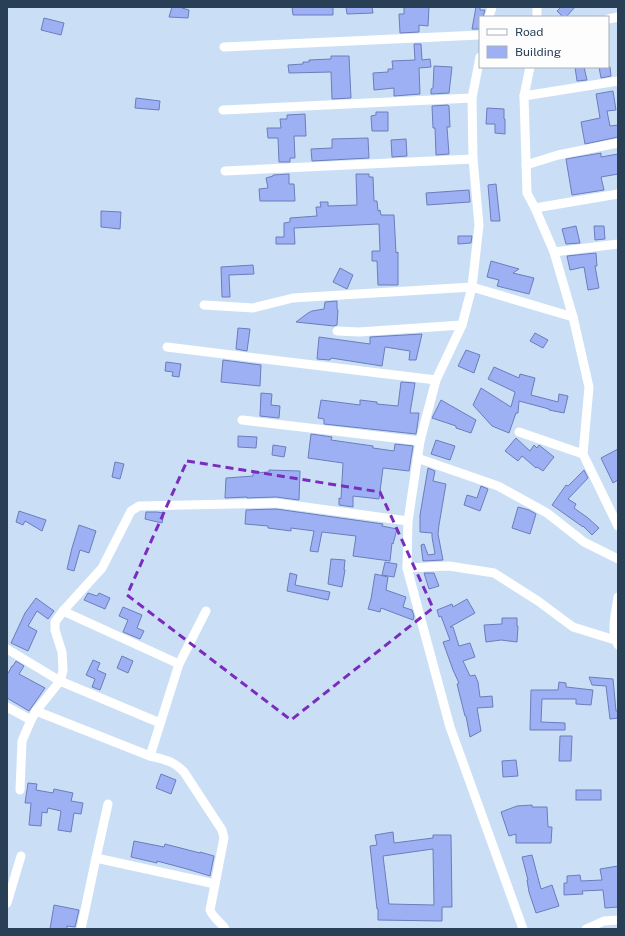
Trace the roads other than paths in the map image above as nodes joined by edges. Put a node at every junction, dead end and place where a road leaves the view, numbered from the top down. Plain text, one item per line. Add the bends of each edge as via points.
1 (479, 35) edge
2 (224, 47) dead end
3 (479, 62) edge
4 (530, 68) edge
5 (618, 81) edge
6 (524, 96) junction
7 (472, 98) junction
8 (223, 110) dead end
9 (618, 143) edge
10 (473, 158) junction
11 (526, 165) junction
12 (225, 171) dead end
13 (618, 194) edge
14 (535, 208) junction
15 (618, 244) edge
16 (554, 252) junction
17 (472, 287) junction
18 (204, 305) dead end
19 (573, 317) junction
20 (462, 325) junction
21 (337, 331) dead end
22 (167, 347) dead end
23 (436, 380) junction
24 (242, 420) dead end
25 (519, 432) dead end
26 (420, 441) junction
27 (583, 454) junction
28 (417, 458) junction
29 (408, 521) junction
30 (618, 526) edge
31 (618, 559) edge
32 (407, 568) junction
33 (618, 597) edge
34 (63, 611) junction
35 (206, 611) dead end
36 (617, 642) edge
37 (7, 649) edge
38 (178, 664) junction
39 (60, 681) junction
40 (7, 707) edge
41 (36, 711) junction
42 (30, 720) junction
43 (160, 722) junction
44 (150, 756) junction
45 (20, 790) dead end
46 (108, 804) dead end
47 (21, 856) dead end
48 (96, 858) junction
49 (215, 884) junction
50 (7, 903) edge
51 (618, 920) edge
52 (82, 929) edge
53 (225, 929) edge
54 (523, 929) edge
55 (586, 929) edge

1 - 2 street
3 - 7 street
4 - 6 street
5 - 6 street
6 - 11 street
7 - 8 street
7 - 10 street
9 - 11 street via 558,155
10 - 12 street
10 - 17 street via 479,225
11 - 14 street via 527,193
13 - 14 street
14 - 16 street
15 - 16 street
16 - 19 street
17 - 18 street via 293,298 253,308
17 - 19 street
17 - 20 street
19 - 27 street via 589,387
20 - 21 street via 359,332
20 - 23 street
22 - 23 street
23 - 26 street
24 - 26 street
25 - 27 street
26 - 28 street
27 - 30 street
28 - 29 street
28 - 31 street via 498,486 548,514 584,542
29 - 32 street
29 - 34 street via 276,503 139,506 130,510 102,568
32 - 36 street via 449,566 494,572 573,627
32 - 54 street via 450,727
33 - 36 street via 614,628
34 - 38 street
34 - 39 street via 55,622 62,652 63,671
35 - 38 street
37 - 39 street
38 - 43 street
39 - 41 street
39 - 43 street
40 - 42 street
41 - 42 street
41 - 44 street
42 - 45 street via 22,741
43 - 44 street
44 - 49 street via 170,761 184,772 222,830 224,838
46 - 48 street
47 - 50 street
48 - 49 street
48 - 52 street
49 - 53 street via 210,910
51 - 55 street via 604,921

